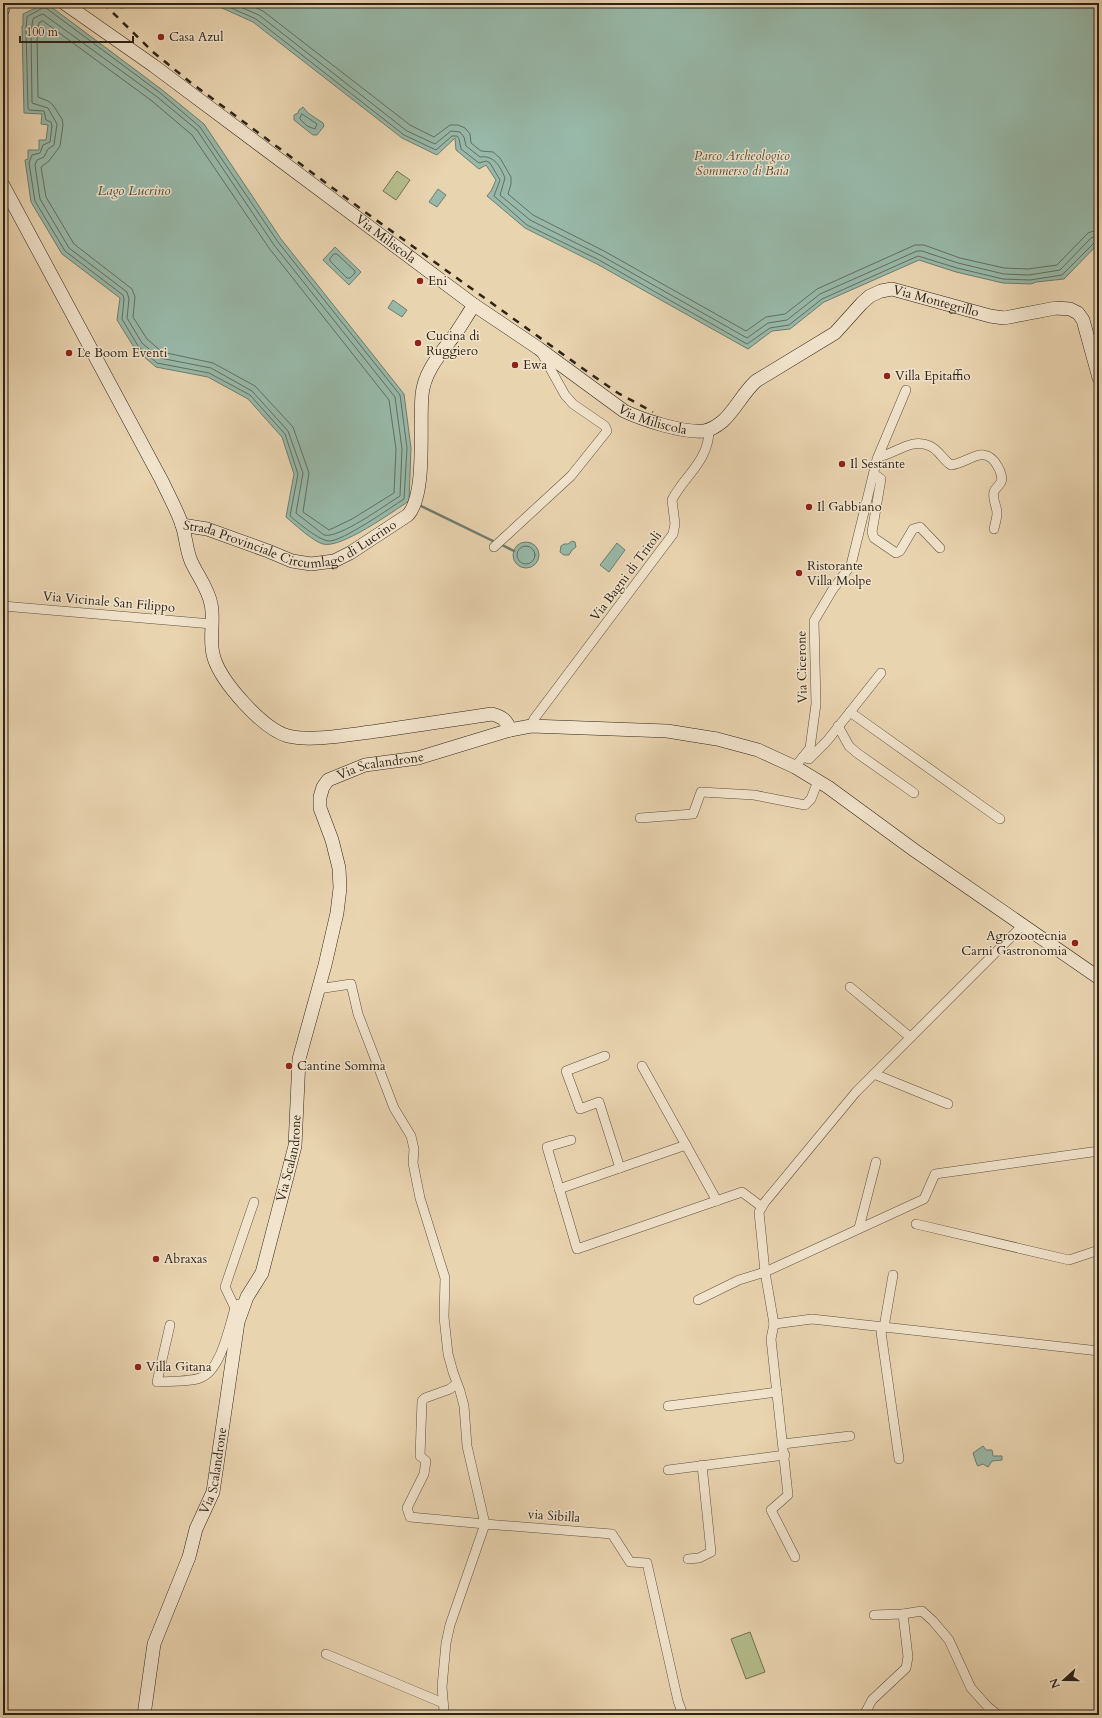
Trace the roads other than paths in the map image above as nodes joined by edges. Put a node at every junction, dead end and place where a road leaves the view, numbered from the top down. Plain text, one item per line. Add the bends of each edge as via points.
1 (4, 3) edge
2 (64, 3) edge
3 (3, 9) edge
4 (3, 185) edge
5 (474, 305) junction
6 (538, 348) junction
7 (567, 369) junction
8 (555, 377) junction
9 (1099, 378) edge
10 (906, 390) dead end
11 (709, 430) junction
12 (878, 457) junction
13 (874, 474) junction
14 (182, 525) junction
15 (994, 529) dead end
16 (498, 545) dead end
17 (940, 548) dead end
18 (3, 606) edge
19 (212, 624) junction
20 (881, 673) dead end
21 (850, 712) junction
22 (531, 726) junction
23 (838, 726) junction
24 (510, 730) junction
25 (799, 762) junction
26 (818, 780) junction
27 (914, 793) dead end
28 (640, 818) dead end
29 (1000, 819) dead end
30 (1023, 925) junction
31 (1099, 978) edge
32 (850, 987) dead end
33 (318, 989) junction
34 (910, 1037) junction
35 (605, 1056) dead end
36 (642, 1066) dead end
37 (874, 1074) junction
38 (948, 1104) dead end
39 (571, 1140) dead end
40 (686, 1145) junction
41 (1099, 1150) edge
42 (876, 1162) dead end
43 (620, 1168) junction
44 (560, 1189) junction
45 (717, 1201) junction
46 (254, 1202) dead end
47 (762, 1207) junction
48 (916, 1224) dead end
49 (859, 1228) junction
50 (1099, 1250) edge
51 (765, 1272) junction
52 (893, 1275) dead end
53 (247, 1297) junction
54 (698, 1300) dead end
55 (235, 1308) junction
56 (774, 1324) junction
57 (170, 1325) dead end
58 (884, 1327) junction
59 (1099, 1351) edge
60 (457, 1383) junction
61 (777, 1392) junction
62 (668, 1406) dead end
63 (850, 1436) dead end
64 (783, 1444) junction
65 (785, 1456) junction
66 (899, 1459) dead end
67 (702, 1465) junction
68 (668, 1470) dead end
69 (485, 1524) junction
70 (795, 1557) dead end
71 (688, 1559) dead end
72 (903, 1614) junction
73 (874, 1615) dead end
74 (326, 1654) dead end
75 (443, 1703) junction
76 (144, 1715) edge
77 (446, 1715) edge
78 (683, 1715) edge
79 (864, 1715) edge
80 (998, 1715) edge

1 - 3 street
2 - 5 street, Via Miliscola via 154,66
4 - 14 street, Strada Provinciale Circumlago di Lucrino via 162,481
5 - 6 street, Via Miliscola
5 - 14 street, Strada Provinciale Circumlago di Lucrino via 427,374 422,393 419,479 415,505 408,515 350,553 334,561 310,564 292,561 207,529
6 - 7 street, Via Miliscola
6 - 8 street
7 - 8 street
7 - 11 street, Via Miliscola via 624,411 639,418 680,428
8 - 16 street via 569,399 605,426 607,431 571,476
9 - 11 street, Via Montegrillo via 1083,320 1070,308 1056,308 1004,318 892,289 870,296 835,333 756,381 724,420
10 - 12 street, Via Cicerone
11 - 22 street, Via Bagni di Tritoli via 706,446 694,471 672,500 673,534
12 - 13 street, Via Cicerone
12 - 15 street via 914,443 930,446 951,464 974,456 989,456 1002,478 994,490 993,498 997,513
13 - 17 street via 881,479 872,532 874,538 896,553 900,552 913,529 920,527
13 - 25 street, Via Cicerone via 851,565 814,621 816,704 810,748
14 - 19 street via 191,560 212,606
18 - 19 street, Via Vicinale San Filippo
19 - 24 street via 210,636 214,658 226,682 263,721 287,736 301,738 348,735 492,714 508,721
20 - 21 street
21 - 23 street
21 - 29 street
22 - 24 street, Via Scalandrone
22 - 25 street, Via Scalandrone via 667,731 717,739
23 - 25 street via 809,759
23 - 27 street via 849,746
24 - 33 street, Via Scalandrone via 418,758 365,765 328,780 320,797 320,808 332,840 339,868 340,888 337,913
25 - 26 street, Via Scalandrone
26 - 28 street via 811,799 805,804 754,795 701,792 693,814
26 - 30 street, Via Scalandrone
30 - 31 street, Via Scalandrone
30 - 34 street
32 - 34 street
33 - 53 street, Via Scalandrone via 299,1059 295,1146 262,1273
33 - 60 street via 351,984 358,1014 389,1095 399,1118 411,1136 414,1149 412,1163 420,1198 445,1278 444,1317 448,1354
34 - 37 street
35 - 43 street via 566,1072 580,1109 599,1102
36 - 40 street
37 - 38 street
37 - 47 street via 856,1092
39 - 44 street via 547,1147
40 - 43 street
40 - 45 street
41 - 49 street via 935,1174 924,1199
42 - 49 street
43 - 44 street
44 - 45 street via 577,1248
45 - 47 street via 742,1192
46 - 55 street via 225,1287
47 - 51 street via 759,1212
48 - 50 street via 1069,1260
49 - 51 street
51 - 54 street via 739,1280
51 - 56 street
52 - 58 street
53 - 55 street
53 - 76 street, Via Scalandrone via 238,1322 213,1492 196,1529 189,1557 154,1644
55 - 57 street via 218,1361 212,1371 200,1378 157,1382
56 - 58 street via 812,1319
56 - 61 street via 771,1339
58 - 59 street
58 - 66 street via 881,1332
60 - 69 street via 464,1406 467,1446
60 - 69 street via 450,1389 422,1401 420,1456 426,1461 424,1474 407,1508 410,1517
61 - 62 street
61 - 64 street
63 - 64 street
64 - 65 street
65 - 67 street
65 - 70 street via 788,1495 771,1510
67 - 68 street
67 - 71 street via 711,1552 699,1558
69 - 75 street via 449,1631 442,1688
69 - 78 street, via Sibilla via 612,1534 630,1562 647,1563
72 - 73 street
72 - 79 street via 908,1657 906,1668 872,1700
72 - 80 street via 922,1611 933,1621 949,1640 972,1688
74 - 75 street
75 - 77 street

